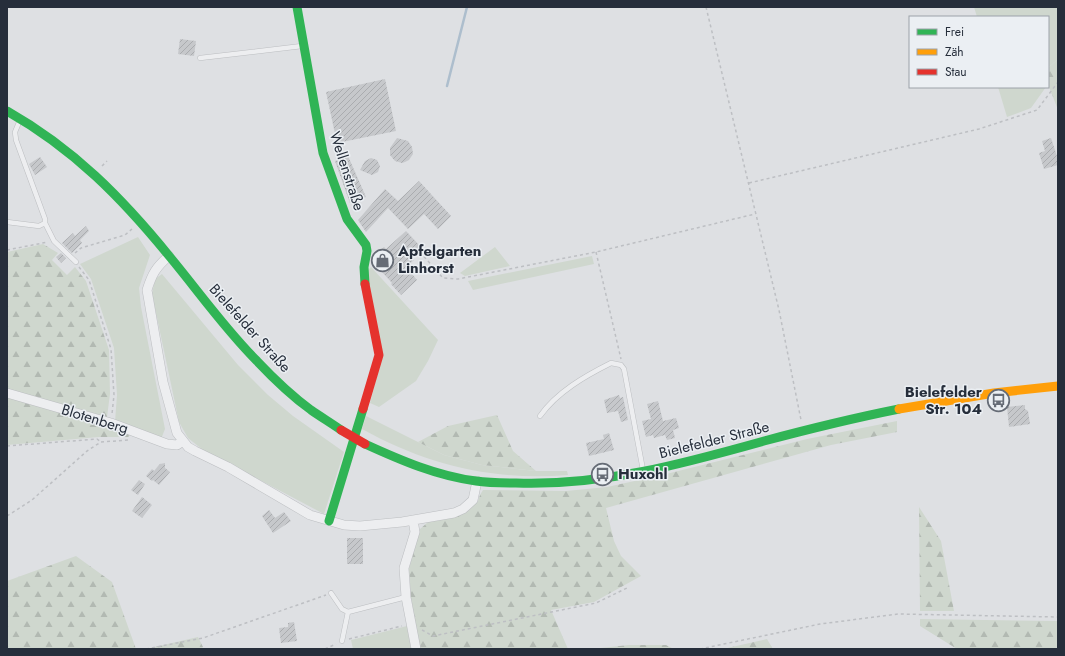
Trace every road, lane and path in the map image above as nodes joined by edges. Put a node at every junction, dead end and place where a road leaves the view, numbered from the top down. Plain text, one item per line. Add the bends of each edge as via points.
1 (297, 7) edge
2 (706, 7) edge
3 (304, 46) junction
4 (200, 58) dead end
5 (1058, 82) edge
6 (7, 111) edge
7 (21, 118) junction
8 (749, 183) junction
9 (755, 214) junction
10 (7, 222) edge
11 (140, 222) junction
12 (45, 223) junction
13 (54, 241) junction
14 (7, 250) edge
15 (420, 252) dead end
16 (596, 252) junction
17 (169, 256) junction
18 (71, 257) junction
19 (76, 262) joint
20 (621, 365) junction
21 (1058, 386) edge
22 (7, 393) edge
23 (540, 416) dead end
24 (111, 423) junction
25 (803, 431) junction
26 (138, 433) junction
27 (183, 441) junction
28 (101, 442) junction
29 (7, 446) edge
30 (643, 472) junction
31 (477, 481) junction
32 (7, 516) edge
33 (413, 520) junction
34 (329, 521) junction
35 (628, 588) dead end
36 (331, 594) joint
37 (406, 597) junction
38 (348, 612) junction
39 (1058, 617) edge
40 (416, 624) junction
41 (342, 641) junction
42 (146, 649) edge
43 (325, 649) edge
44 (416, 649) edge
45 (700, 649) edge

1 - 3 main road, Wellenstraße
2 - 8 path
3 - 4 lane
3 - 34 main road, Wellenstraße via 323,153 347,219 366,245 364,279 379,355
5 - 8 path via 1037,110 979,129
6 - 7 main road, Bielefelder Straße
7 - 11 main road, Bielefelder Straße via 77,159
7 - 12 lane via 15,132 16,140 46,219
8 - 9 path
9 - 16 path
9 - 25 path via 779,310
10 - 12 lane via 39,226
11 - 17 main road, Bielefelder Straße
11 - 18 path via 126,234 81,248
12 - 13 lane
13 - 14 path
13 - 18 lane
15 - 16 path via 444,278 458,279
16 - 20 path
17 - 27 street via 151,276 147,290 163,382 177,434
17 - 31 main road, Bielefelder Straße, bridge via 250,354 302,403 365,444 410,464
18 - 19 lane
19 - 24 path via 88,280 111,349 114,395
20 - 23 lane via 611,363 581,380 551,402
20 - 30 lane via 624,368
21 - 25 main road, Bielefelder Straße via 942,401
22 - 24 street, Blotenberg
24 - 26 street, Blotenberg
25 - 30 main road, Bielefelder Straße
26 - 27 street, Blotenberg via 167,444 177,445
26 - 28 path via 129,440
27 - 34 street via 195,451 228,466 310,515
28 - 29 path via 97,439
28 - 32 path via 88,450 32,500
30 - 31 main road, Bielefelder Straße via 565,484
31 - 33 street via 473,500 463,509
33 - 34 street via 360,526
33 - 37 street via 415,532 404,568
35 - 40 path via 596,603 433,636 422,631
36 - 38 lane via 342,610
36 - 42 path via 203,638
37 - 38 lane
37 - 40 street
38 - 41 lane
39 - 45 path via 898,614 820,624
40 - 41 path
40 - 44 street
41 - 43 path

